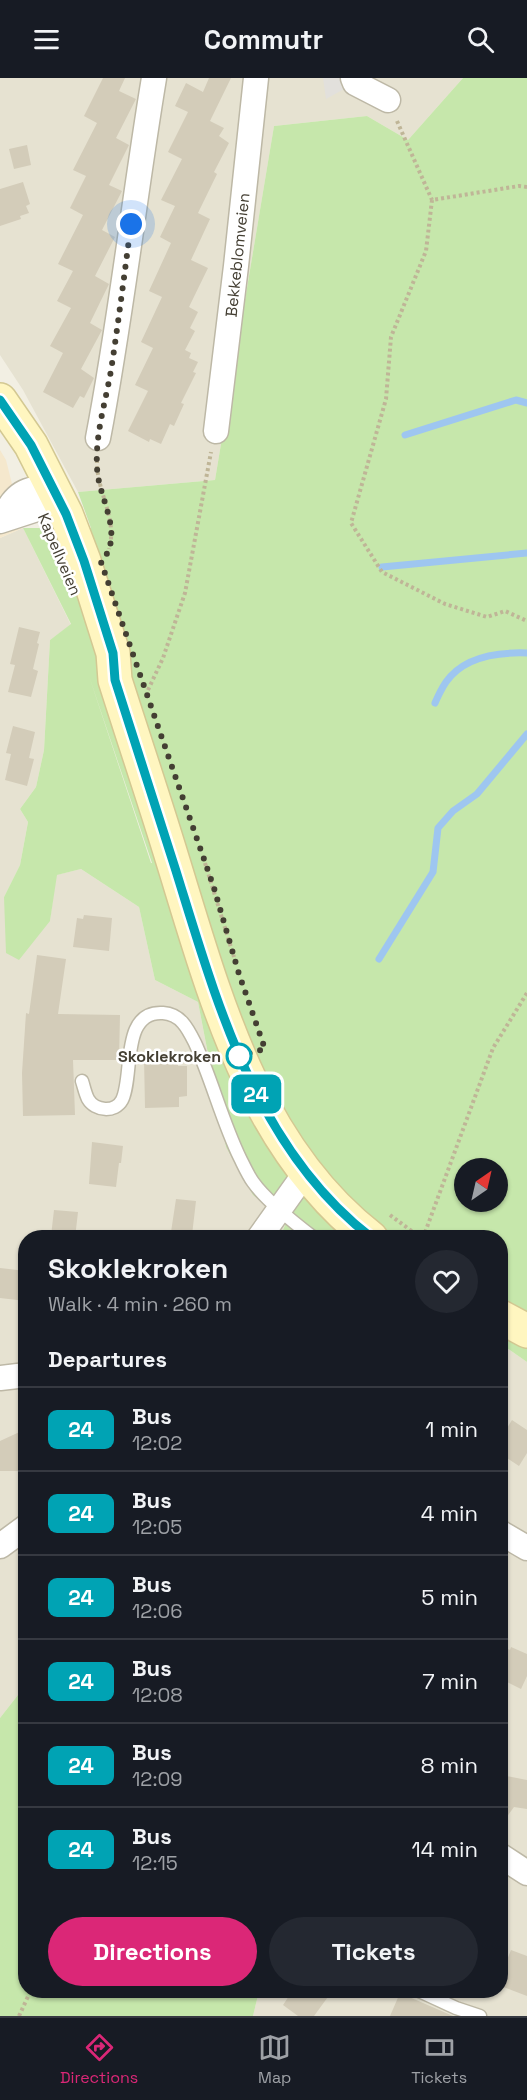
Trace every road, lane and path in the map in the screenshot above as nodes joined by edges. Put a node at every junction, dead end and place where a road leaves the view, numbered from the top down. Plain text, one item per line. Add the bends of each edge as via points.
1 (154, 78) edge
2 (256, 78) edge
3 (353, 78) edge
4 (388, 100) joint
5 (527, 187) edge
6 (432, 200) junction
7 (0, 400) edge
8 (0, 430) edge
9 (216, 431) joint
10 (98, 438) joint
11 (41, 494) junction
12 (1, 520) edge
13 (108, 554) dead end
14 (527, 621) edge
15 (129, 682) junction
16 (203, 857) dead end
17 (236, 964) dead end
18 (527, 993) edge
19 (82, 1081) dead end
20 (306, 1172) junction
21 (279, 1207) junction
22 (380, 1226) edge
23 (264, 1230) edge
24 (305, 1230) edge
25 (425, 1230) edge
26 (508, 1321) edge
27 (527, 1331) edge
28 (18, 1377) edge
29 (0, 1378) edge
30 (18, 1533) edge
31 (508, 1537) edge
32 (0, 1546) edge
33 (527, 1548) edge
34 (508, 1861) edge
35 (527, 1873) edge
36 (27, 1998) edge
37 (434, 1998) edge
38 (19, 2016) edge
39 (480, 2016) edge

1 - 10 street
2 - 9 street, Bekkeblomveien
3 - 4 street
4 - 6 path
5 - 6 path
6 - 14 path via 426,251 391,337 386,399 351,523 382,572 445,604 487,616 505,611
7 - 11 main road, Kapellveien via 31,445
8 - 11 main road, Kapellveien
9 - 15 path via 185,593 163,658 147,694
10 - 13 path via 99,486 112,528
11 - 12 street via 12,501
11 - 15 main road, Kapellveien via 101,659
15 - 20 main road, Kapellveien via 229,1030 265,1110
16 - 17 path
18 - 25 path via 493,1048
19 - 21 lane via 91,1103 112,1108 122,1101 131,1043 145,1019 160,1013 181,1020 200,1055 227,1132 250,1177
20 - 21 street
20 - 22 main road, Kapellveien via 336,1207
21 - 23 street
21 - 24 lane
26 - 27 main road
28 - 29 street
30 - 32 street
31 - 33 street
34 - 35 street
36 - 38 path
37 - 39 lane

